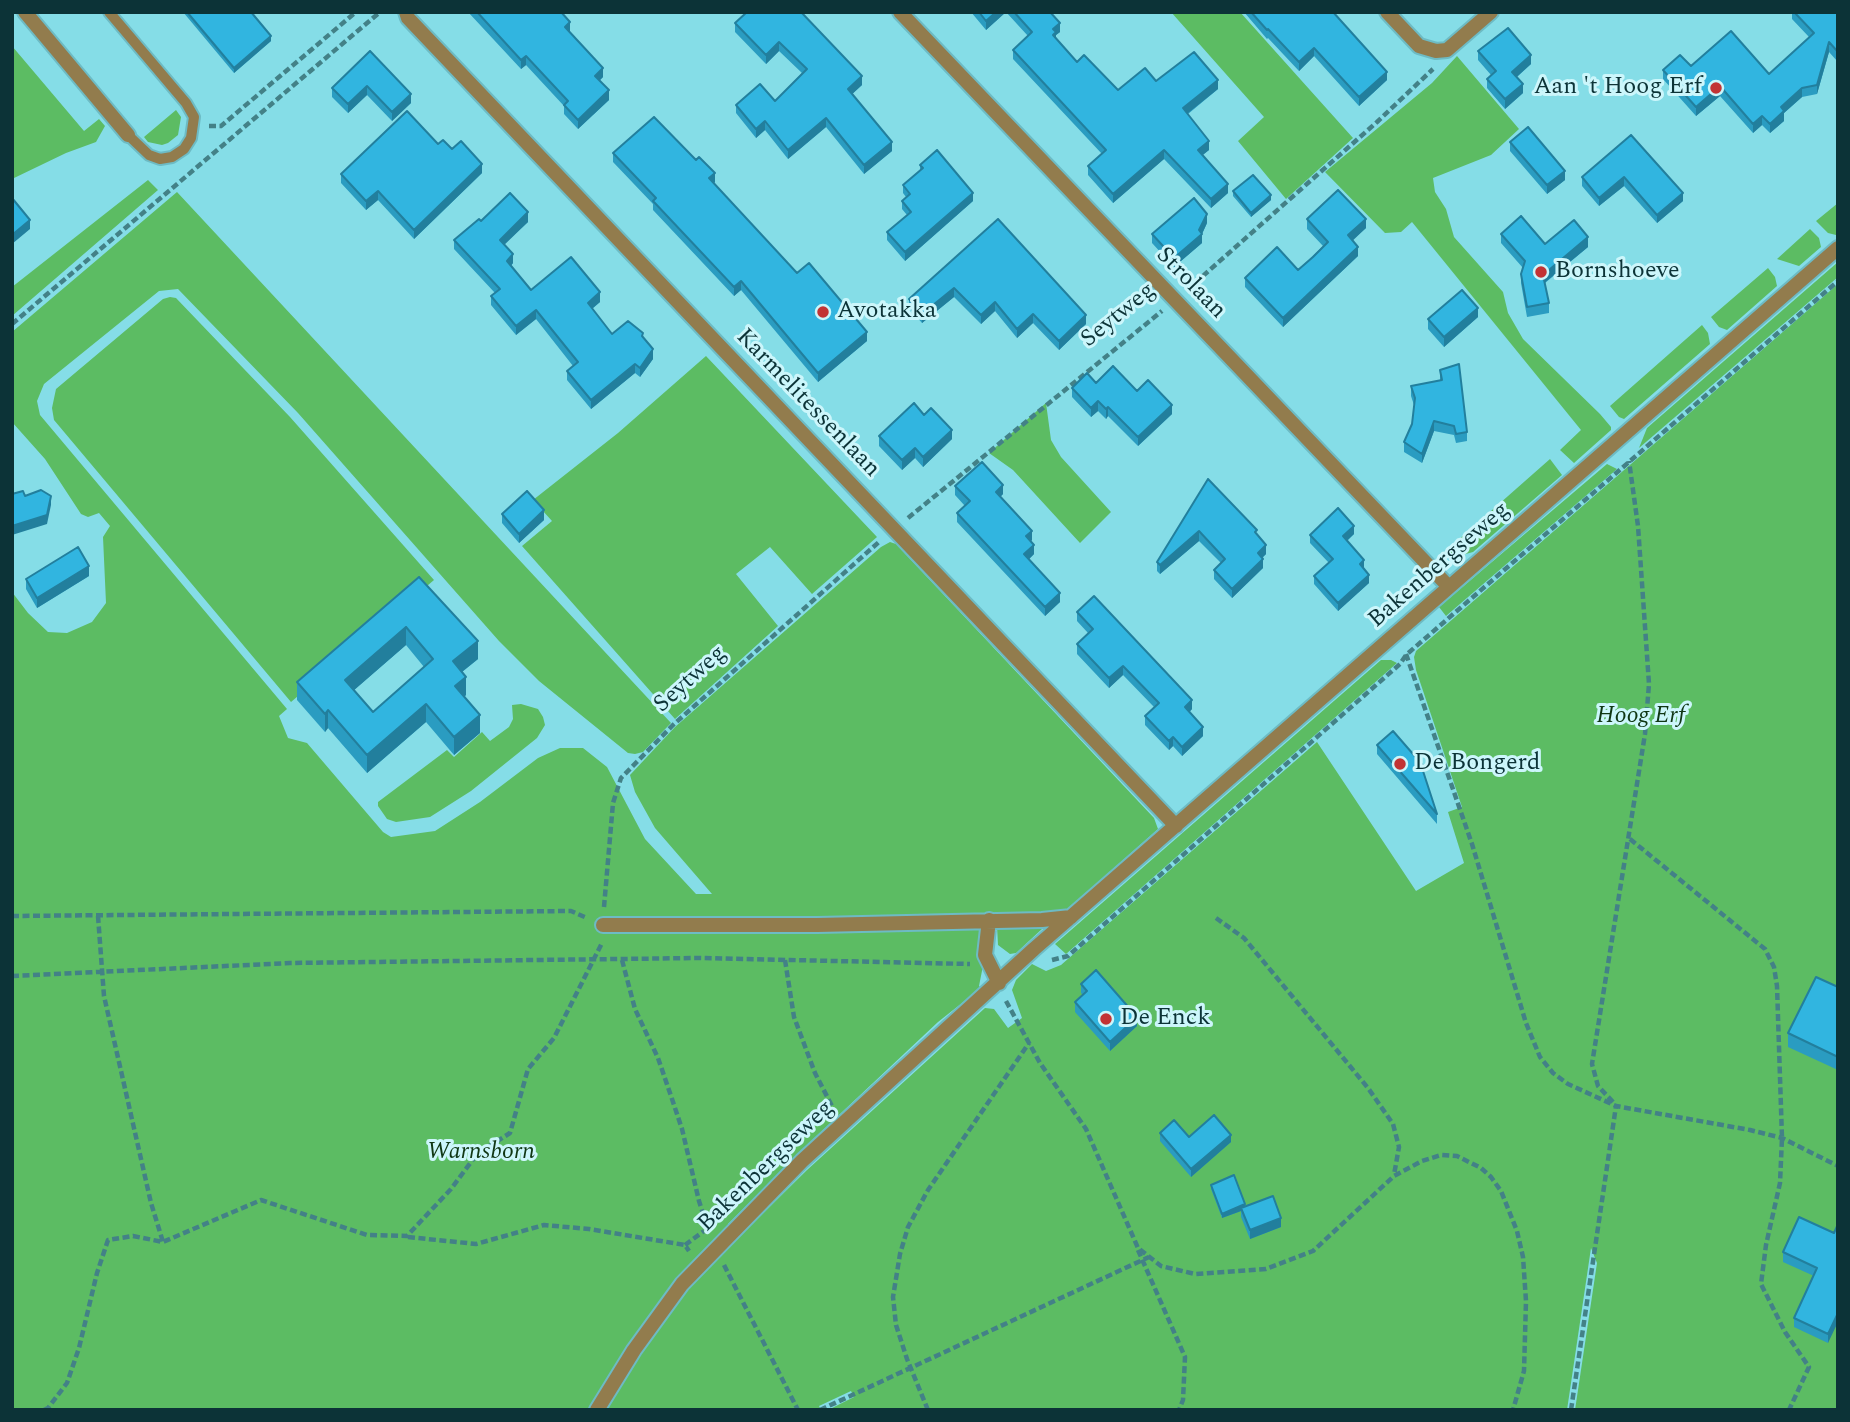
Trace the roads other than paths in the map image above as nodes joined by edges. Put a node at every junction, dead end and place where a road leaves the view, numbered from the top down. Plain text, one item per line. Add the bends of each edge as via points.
1 (25, 12) edge
2 (109, 12) edge
3 (406, 12) edge
4 (900, 12) edge
5 (1387, 12) edge
6 (1491, 12) edge
7 (128, 135) joint
8 (1838, 248) edge
9 (1449, 587) junction
10 (1176, 826) junction
11 (1071, 917) junction
12 (989, 920) junction
13 (603, 925) road end
14 (999, 984) junction
15 (597, 1410) edge

1 - 7 street
2 - 7 lane via 194,117 191,138 172,157 149,155
3 - 10 street, Karmelitessenlaan
4 - 9 street, Strolaan
5 - 6 street via 1419,46 1441,50
8 - 9 street, Bakenbergseweg
9 - 10 street, Bakenbergseweg
10 - 11 street, Bakenbergseweg
11 - 12 street
11 - 14 street, Bakenbergseweg
12 - 13 street
12 - 14 street via 985,955
14 - 15 street, Bakenbergseweg via 802,1161 715,1249 682,1284

